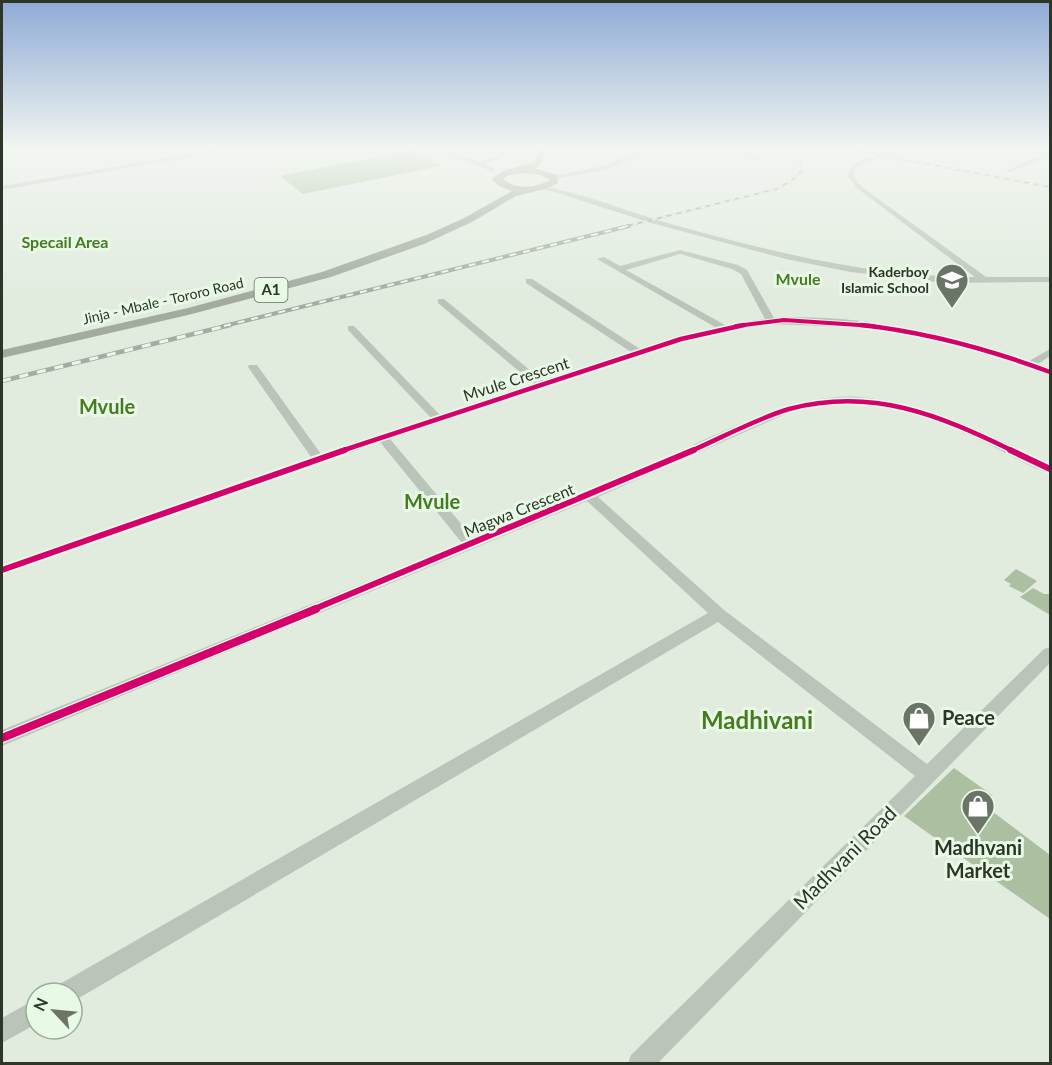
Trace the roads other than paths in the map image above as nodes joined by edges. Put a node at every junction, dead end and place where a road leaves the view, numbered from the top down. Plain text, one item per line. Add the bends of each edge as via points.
1 (491, 198) edge
2 (505, 198) edge
3 (580, 198) edge
4 (606, 198) edge
5 (875, 198) edge
6 (601, 259) dead end
7 (619, 269) junction
8 (975, 274) junction
9 (1050, 274) edge
10 (1050, 280) edge
11 (529, 281) dead end
12 (985, 281) junction
13 (441, 301) dead end
14 (771, 321) junction
15 (351, 328) dead end
16 (723, 328) junction
17 (2, 348) edge
18 (1050, 352) edge
19 (639, 353) junction
20 (2, 354) edge
21 (1031, 364) junction
22 (253, 367) dead end
23 (1050, 372) edge
24 (541, 385) junction
25 (438, 419) junction
26 (383, 438) junction
27 (318, 459) junction
28 (1050, 468) edge
29 (589, 496) junction
30 (470, 544) junction
31 (2, 570) edge
32 (719, 614) junction
33 (1050, 653) edge
34 (2, 738) edge
35 (928, 776) junction
36 (84, 983) edge
37 (24, 1018) edge
38 (2, 1030) edge
39 (640, 1064) edge

1 - 17 highway, Jinja - Mbale - Tororo Road / A1 via 455,219 362,256 269,285
2 - 20 highway, Jinja - Mbale - Tororo Road / A1 via 439,234 326,274
3 - 12 street via 654,221 830,266 899,276
4 - 8 street via 662,218 808,256 896,271
5 - 8 street
6 - 7 street
7 - 14 street via 680,252 735,267 744,272
7 - 16 street
8 - 9 street
8 - 12 street
10 - 12 street
11 - 19 street
13 - 24 street
14 - 16 street, Mvule Crescent
14 - 21 street, Mvule Crescent via 842,322 921,333 962,341
15 - 25 street
16 - 19 street, Mvule Crescent
18 - 21 street
19 - 24 street, Mvule Crescent
21 - 23 street, Mvule Crescent
22 - 27 street
24 - 25 street, Mvule Crescent
25 - 26 street, Mvule Crescent
26 - 27 street, Mvule Crescent
26 - 30 street
27 - 31 street, Mvule Crescent
28 - 29 street, Magwa Crescent via 927,412 870,400 837,400 786,410
29 - 30 street, Magwa Crescent
29 - 32 street
30 - 34 street, Magwa Crescent
32 - 35 street
32 - 36 street
33 - 35 street, Madhvani Road
35 - 39 street, Madhvani Road
37 - 38 street

